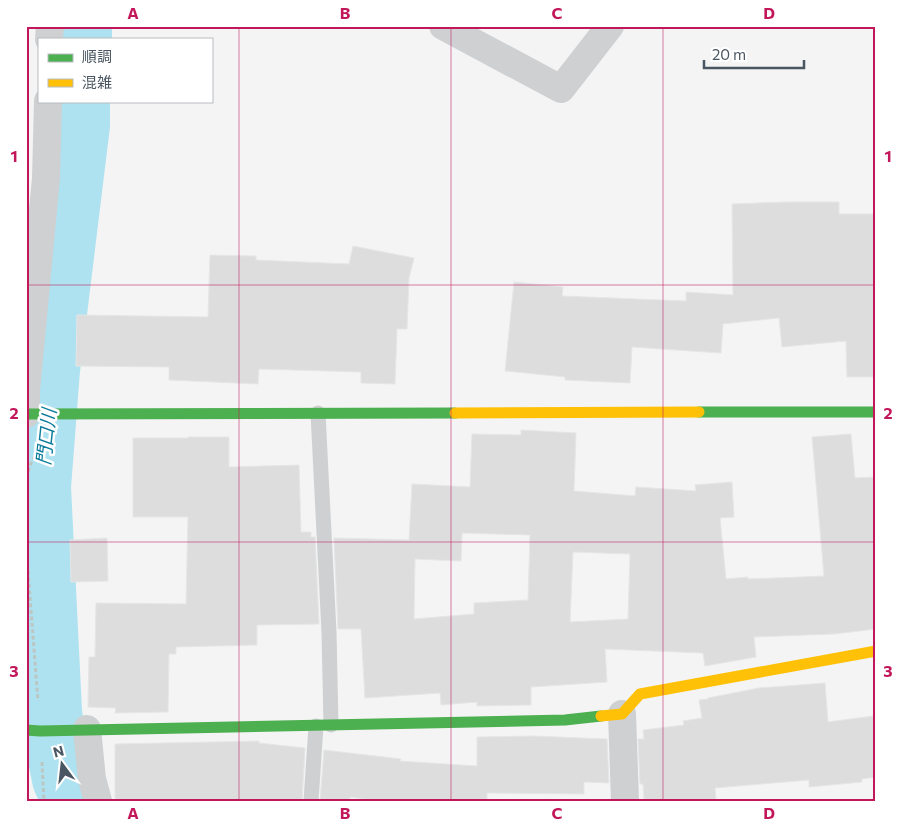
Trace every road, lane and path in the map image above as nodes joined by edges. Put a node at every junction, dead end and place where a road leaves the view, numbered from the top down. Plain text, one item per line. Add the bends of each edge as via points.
1 (443, 26) edge
2 (610, 26) edge
3 (48, 102) edge
4 (318, 412) junction
5 (876, 412) edge
6 (26, 414) edge
7 (53, 442) dead end
8 (26, 491) edge
9 (26, 544) edge
10 (876, 651) edge
11 (622, 714) junction
12 (332, 725) junction
13 (316, 726) junction
14 (82, 729) junction
15 (26, 730) edge
16 (41, 731) junction
17 (44, 801) edge
18 (98, 801) edge
19 (311, 801) edge
20 (625, 801) edge

1 - 2 street via 561,89
3 - 6 street via 46,178
4 - 5 street
4 - 6 street
4 - 12 lane
7 - 8 path via 44,447 28,468
9 - 16 path
10 - 11 street via 640,694
11 - 12 street via 565,720
11 - 20 street
12 - 13 street
13 - 14 street
13 - 19 lane
14 - 16 street
14 - 18 street
15 - 16 street
16 - 17 path

